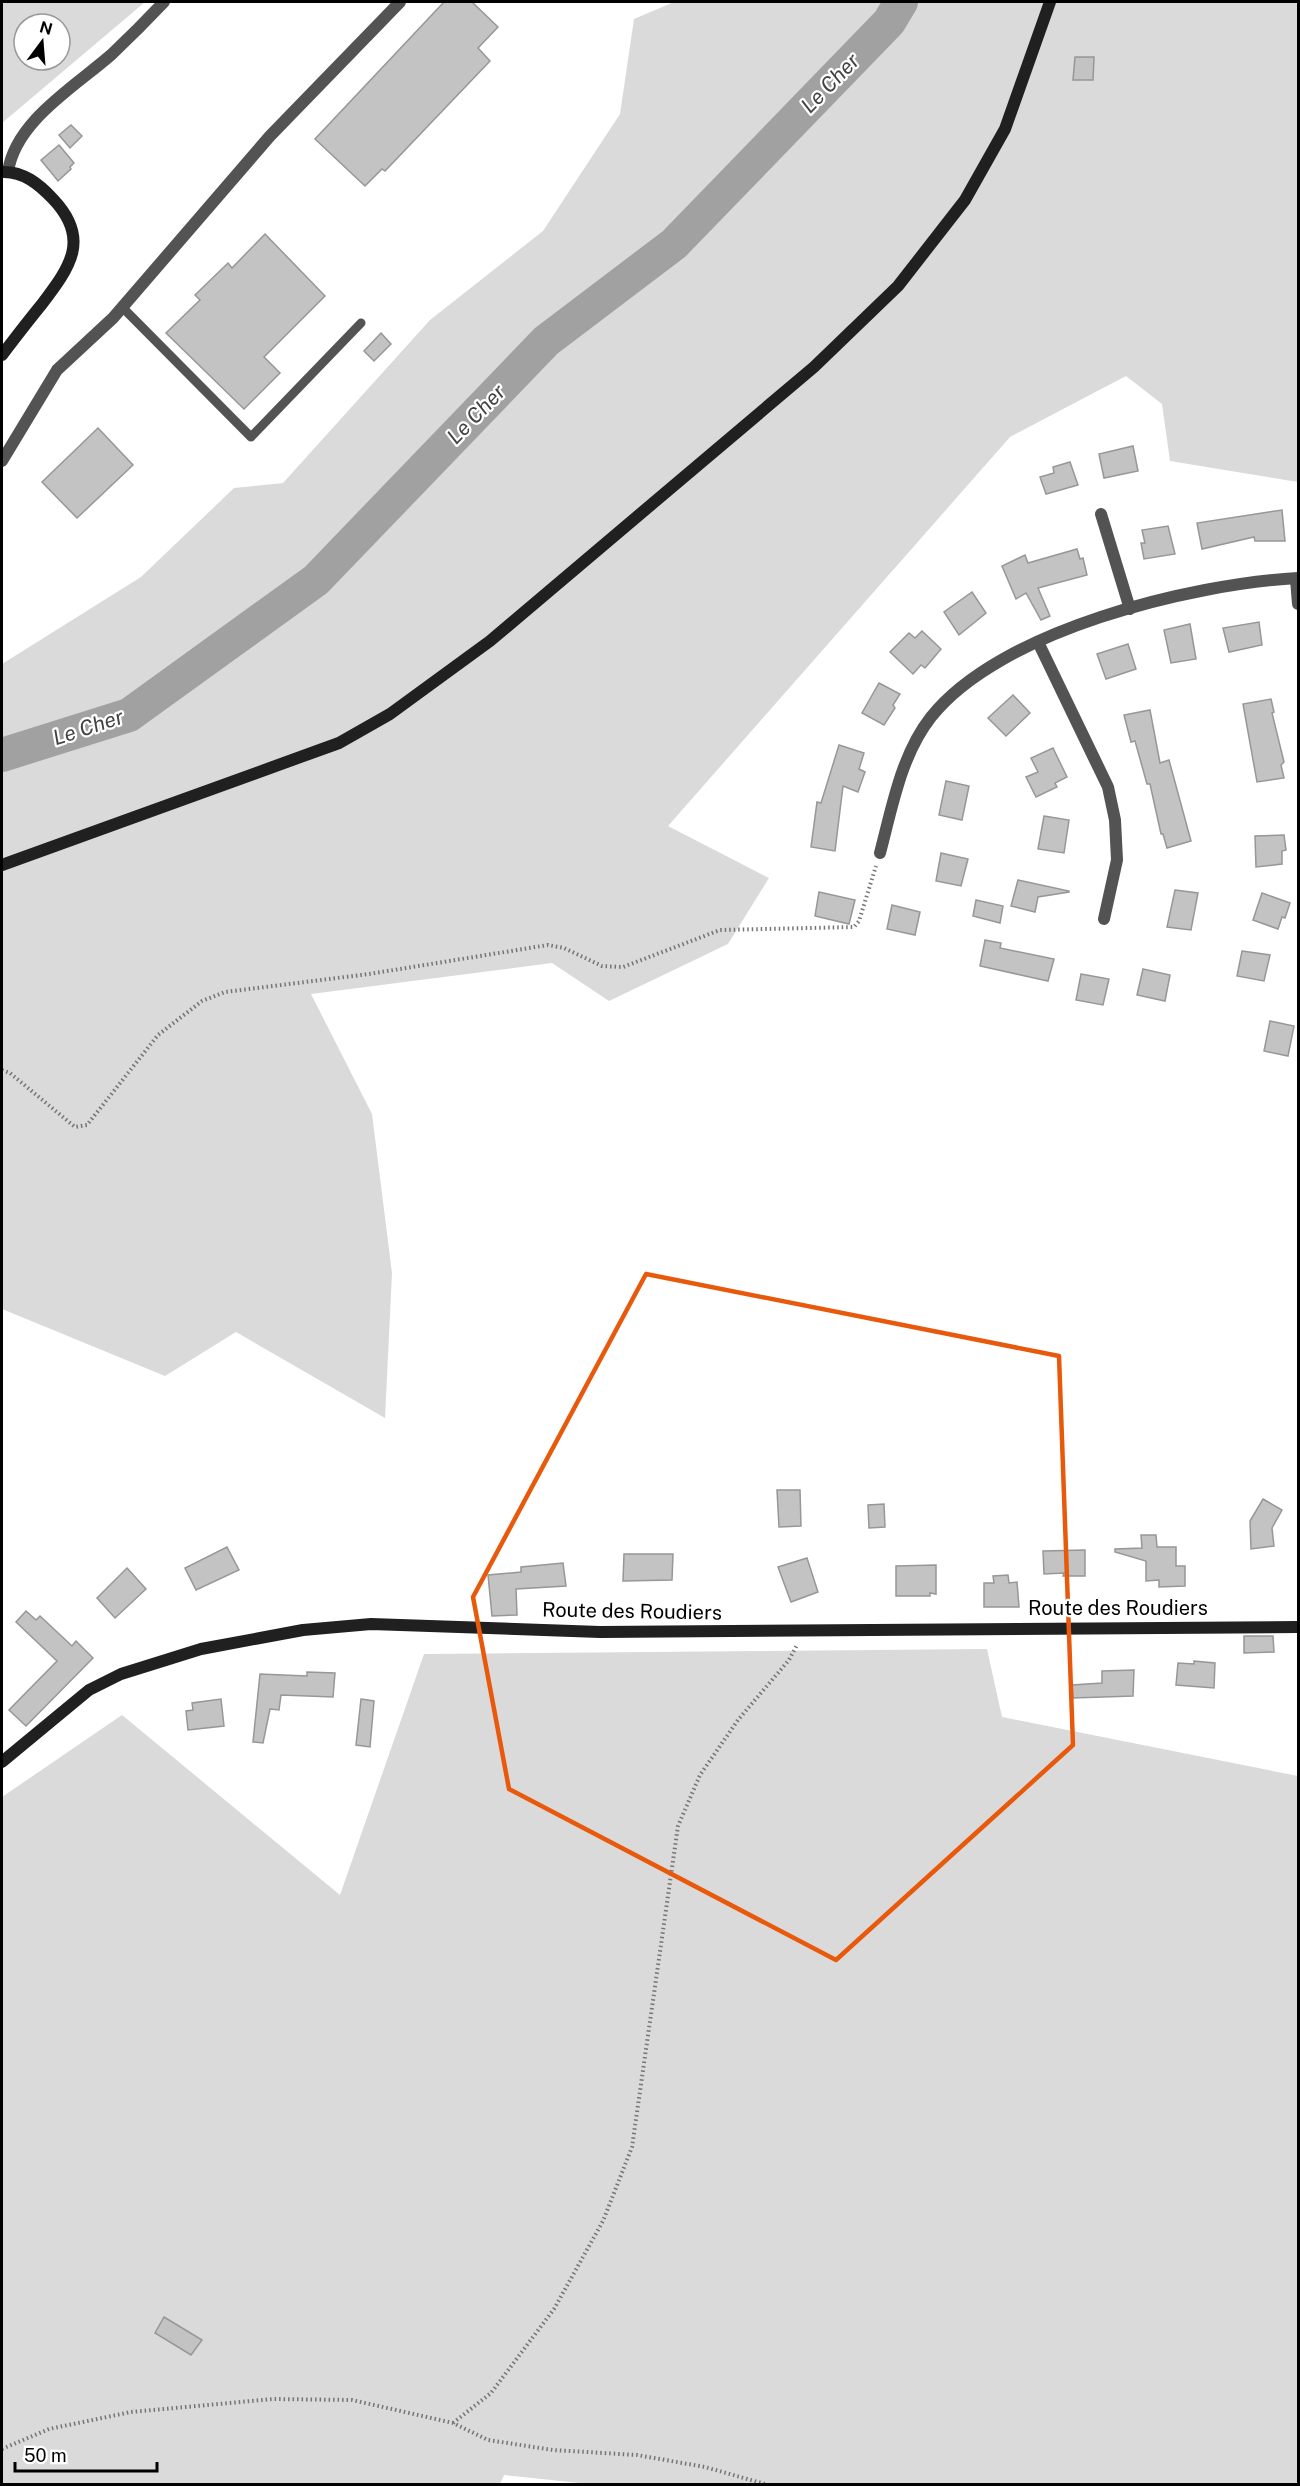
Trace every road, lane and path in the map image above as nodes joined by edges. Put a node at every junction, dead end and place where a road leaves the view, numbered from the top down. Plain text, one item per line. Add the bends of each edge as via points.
1 (164, 2) edge
2 (400, 2) edge
3 (1050, 2) edge
4 (5, 172) edge
5 (122, 307) junction
6 (361, 323) dead end
7 (2, 355) edge
8 (2, 461) edge
9 (1101, 514) dead end
10 (1298, 579) edge
11 (1299, 604) edge
12 (1130, 609) junction
13 (1038, 642) junction
14 (880, 853) joint
15 (2, 865) edge
16 (1104, 919) dead end
17 (2, 1070) edge
18 (1299, 1626) edge
19 (803, 1630) junction
20 (2, 1762) edge
21 (453, 2423) junction
22 (2, 2449) edge
23 (765, 2484) edge

1 - 4 street via 112,54 30,124
2 - 5 street via 270,136
3 - 15 street via 1005,129 965,200 897,286 814,367 490,641 390,714 339,742
4 - 7 street via 39,184 70,220 74,237 73,255 63,277
5 - 6 lane via 251,437
5 - 8 street via 57,370
9 - 12 street
10 - 11 street
10 - 12 street via 1233,584
12 - 13 street via 1078,624
13 - 14 street via 989,668 951,696 930,718 900,779
13 - 16 street via 1108,787 1117,860
14 - 17 path via 854,927 720,930 623,968 602,966 564,948 548,945 225,992 202,1001 158,1035 87,1125 75,1127
18 - 19 street, Route des Roudiers
19 - 20 street, Route des Roudiers via 600,1632 371,1624 303,1630 201,1649 121,1674 90,1690
19 - 21 path via 789,1660 738,1720 700,1775 678,1826 632,2147 603,2221 554,2309 491,2393
21 - 22 path via 352,2400 273,2399 131,2412 49,2429
21 - 23 path via 488,2440 553,2450 637,2455 705,2467

